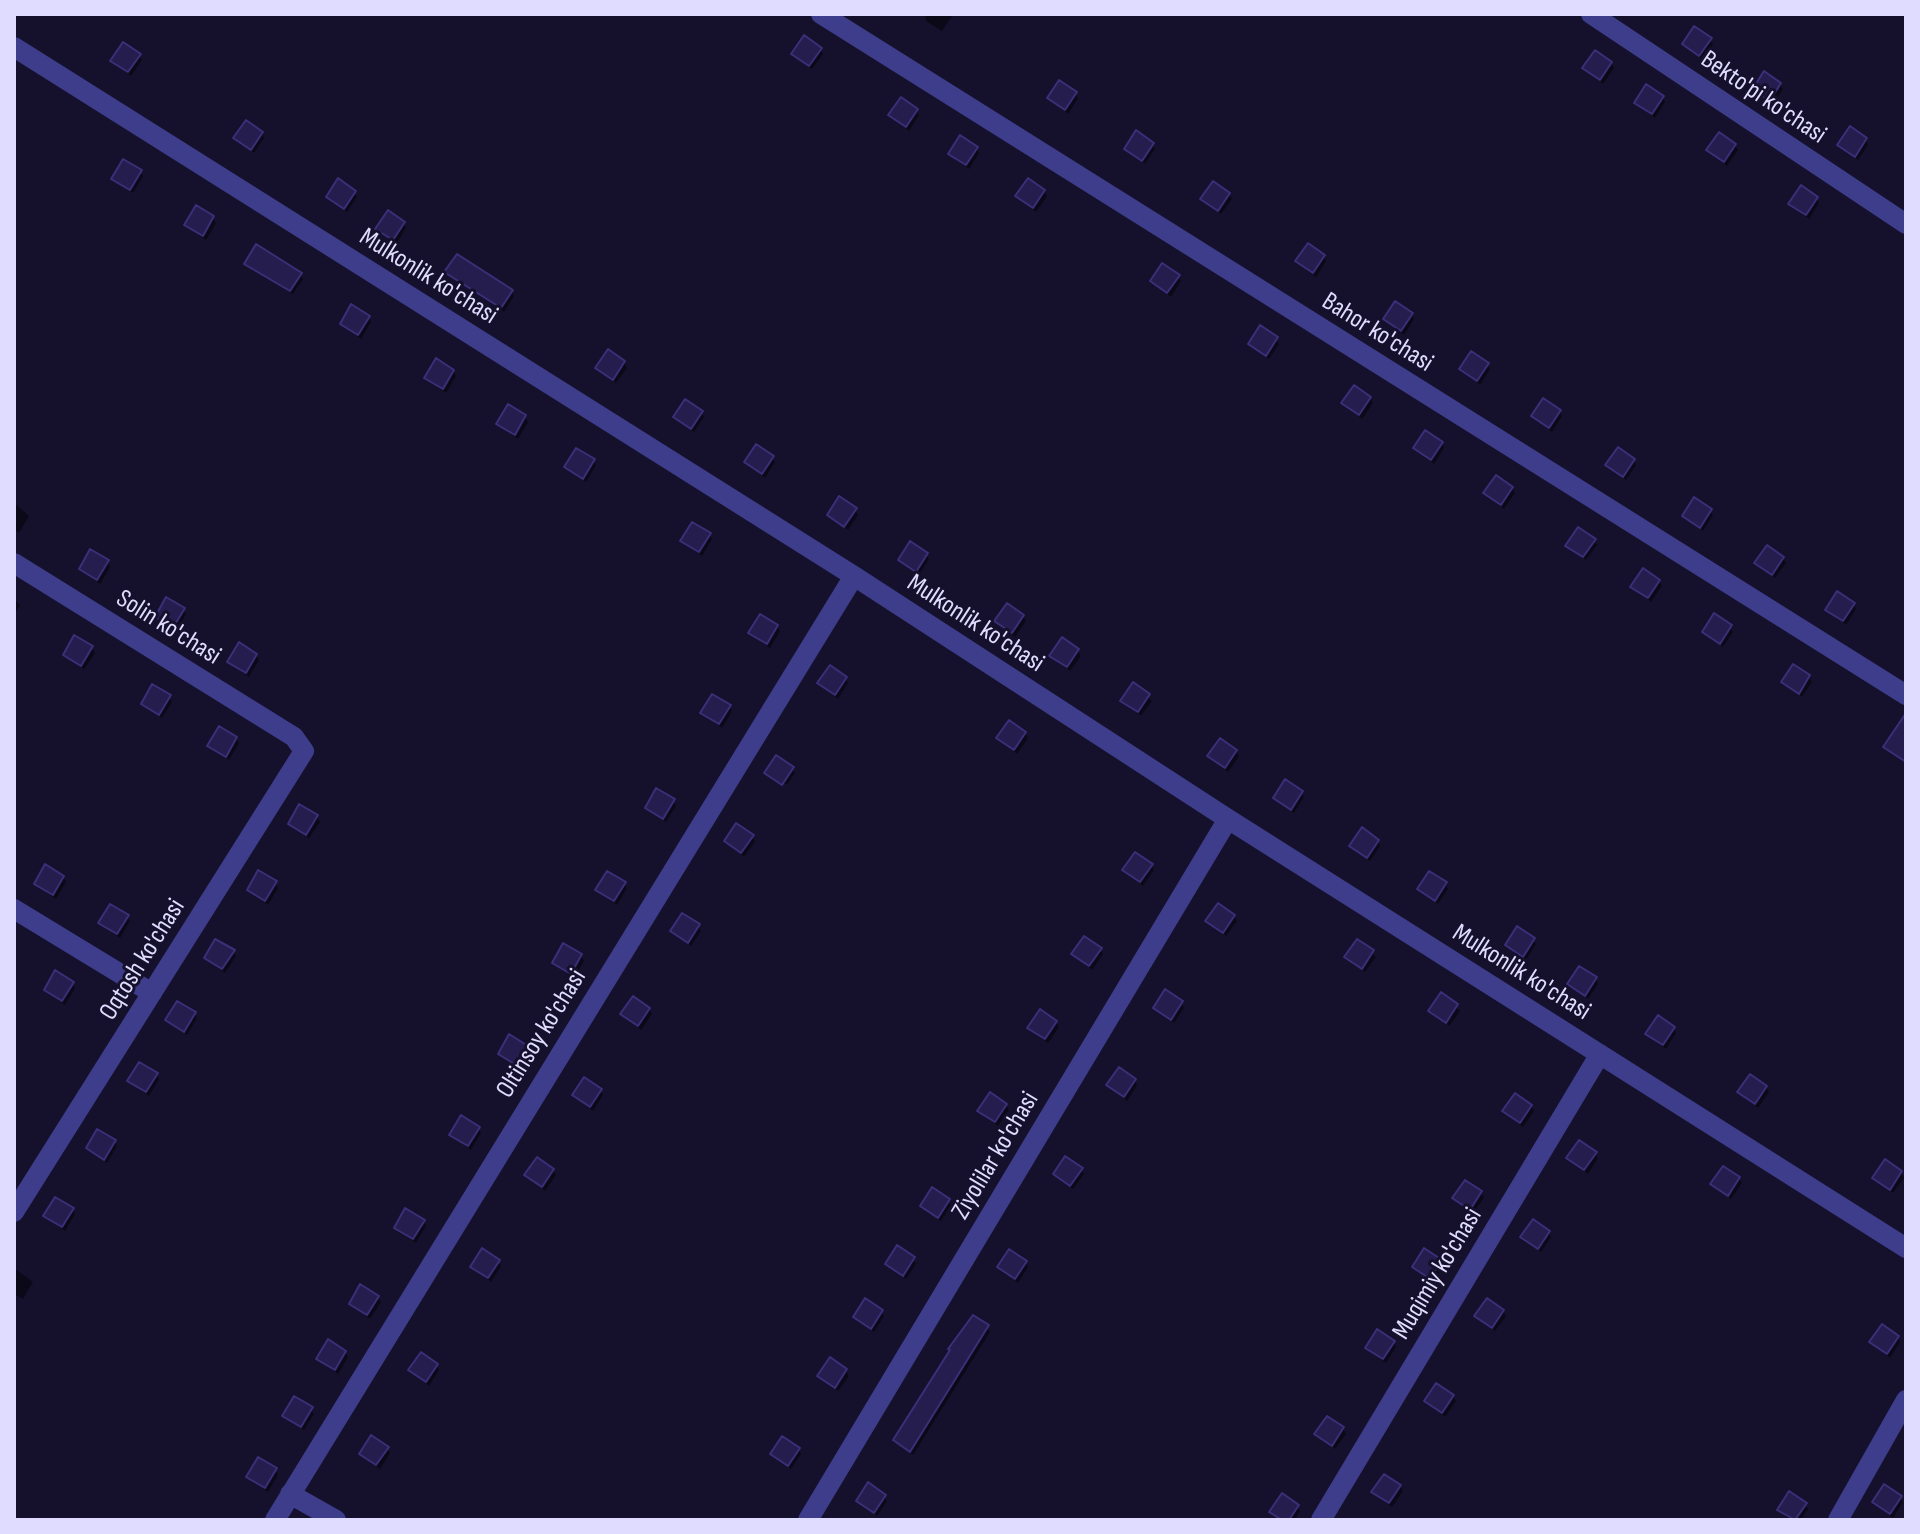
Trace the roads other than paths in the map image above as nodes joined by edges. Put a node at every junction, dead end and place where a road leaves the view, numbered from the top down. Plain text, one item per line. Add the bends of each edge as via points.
1 (821, 14) edge
2 (1591, 14) edge
3 (14, 47) edge
4 (1906, 224) edge
5 (14, 563) edge
6 (854, 576) junction
7 (1906, 695) edge
8 (294, 737) joint
9 (1228, 819) junction
10 (14, 909) edge
11 (152, 993) junction
12 (1600, 1054) junction
13 (14, 1212) edge
14 (1906, 1248) edge
15 (1906, 1400) edge
16 (290, 1494) junction
17 (275, 1520) edge
18 (336, 1520) edge
19 (808, 1520) edge
20 (1321, 1520) edge
21 (1838, 1520) edge

1 - 7 street, Bahor ko'chasi
2 - 4 street, Bekto'pi ko'chasi
3 - 6 street, Mulkonlik ko'chasi
5 - 8 street, Solin ko'chasi
6 - 9 street, Mulkonlik ko'chasi
6 - 16 street, Oltinsoy ko'chasi
8 - 11 street, Oqtosh ko'chasi via 304,751 300,761
9 - 12 street, Mulkonlik ko'chasi
9 - 19 street, Ziyolilar ko'chasi
10 - 11 street
11 - 13 street, Oqtosh ko'chasi
12 - 14 street, Mulkonlik ko'chasi
12 - 20 street, Muqimiy ko'chasi
15 - 21 street
16 - 17 street, Oltinsoy ko'chasi
16 - 18 street

